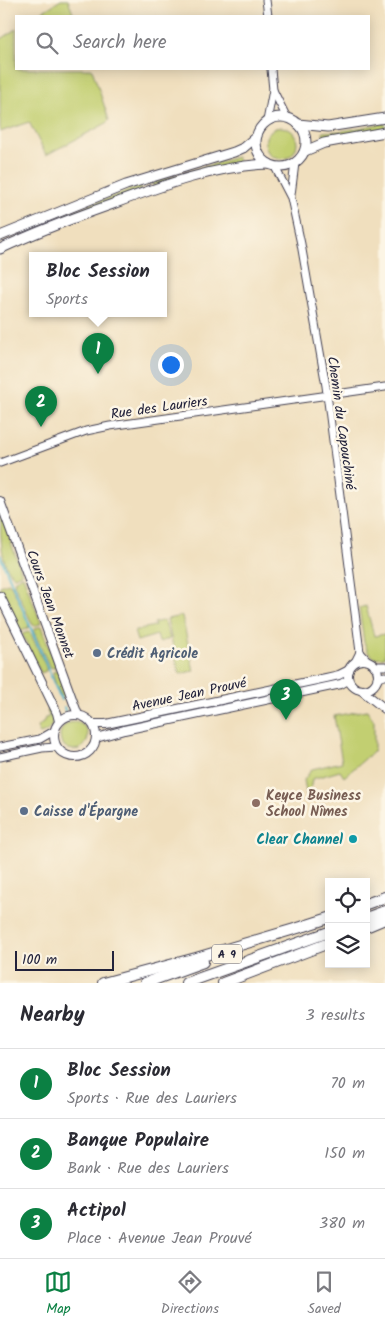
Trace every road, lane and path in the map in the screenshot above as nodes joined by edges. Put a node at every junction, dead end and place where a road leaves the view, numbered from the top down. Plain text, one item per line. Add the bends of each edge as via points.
1 (266, 0) edge
2 (268, 15) edge
3 (271, 70) edge
4 (273, 90) junction
5 (287, 118) junction
6 (385, 118) edge
7 (267, 121) junction
8 (298, 124) junction
9 (385, 132) edge
10 (257, 136) junction
11 (305, 151) junction
12 (295, 163) junction
13 (272, 166) junction
14 (291, 198) junction
15 (0, 236) edge
16 (0, 249) edge
17 (385, 387) edge
18 (327, 396) junction
19 (0, 463) edge
20 (0, 501) edge
21 (0, 596) edge
22 (360, 652) junction
23 (355, 662) junction
24 (371, 664) junction
25 (385, 666) edge
26 (349, 670) junction
27 (348, 680) junction
28 (379, 680) edge
29 (361, 690) junction
30 (383, 706) edge
31 (181, 708) junction
32 (78, 714) junction
33 (183, 718) junction
34 (59, 721) junction
35 (93, 724) junction
36 (54, 731) junction
37 (96, 738) junction
38 (0, 747) edge
39 (56, 747) junction
40 (0, 757) edge
41 (385, 897) edge
42 (370, 903) edge
43 (385, 911) edge
44 (370, 917) edge
45 (325, 919) edge
46 (385, 920) edge
47 (308, 925) junction
48 (370, 926) edge
49 (325, 933) edge
50 (325, 945) edge
51 (300, 955) junction
52 (102, 983) edge
53 (145, 983) edge
54 (186, 983) edge
55 (223, 983) edge
56 (237, 983) edge

1 - 2 street
3 - 4 street
4 - 5 street
4 - 7 street
5 - 7 main road
5 - 8 main road
6 - 8 main road via 328,127
7 - 10 main road
8 - 11 main road via 306,136
9 - 11 main road via 324,143
10 - 13 main road via 256,147 260,157
10 - 15 main road via 234,152 126,185
11 - 12 main road
12 - 13 main road via 286,167
12 - 14 street, Chemin du Capouchiné
13 - 14 street, Chemin du Capouchiné
13 - 16 main road via 237,166 182,180 77,217
14 - 18 street, Chemin du Capouchiné
17 - 18 street, Rue des Lauriers
18 - 19 street, Rue des Lauriers via 110,426 86,431
18 - 22 street, Chemin du Capouchiné
20 - 32 main road, Cours Jean Monnet
21 - 34 main road
22 - 23 street
22 - 24 street
23 - 24 main road
23 - 26 main road
24 - 25 street
24 - 28 main road
26 - 27 main road
26 - 31 main road, Avenue Jean Prouvé via 339,676
27 - 29 main road
27 - 33 main road, Avenue Jean Prouvé
28 - 29 main road via 371,688
28 - 30 main road
29 - 30 main road
31 - 33 main road
31 - 35 main road, Avenue Jean Prouvé
32 - 34 main road
32 - 35 main road
33 - 37 main road, Avenue Jean Prouvé
34 - 36 main road
35 - 37 main road
36 - 38 street via 40,739
36 - 39 main road
37 - 39 main road via 91,750 80,757 66,756
39 - 40 street
41 - 42 highway
43 - 44 highway
45 - 47 highway, A 9
46 - 48 highway
47 - 52 highway
47 - 53 highway, A 9
49 - 54 highway, A 9
50 - 51 highway
51 - 55 highway
51 - 56 highway

